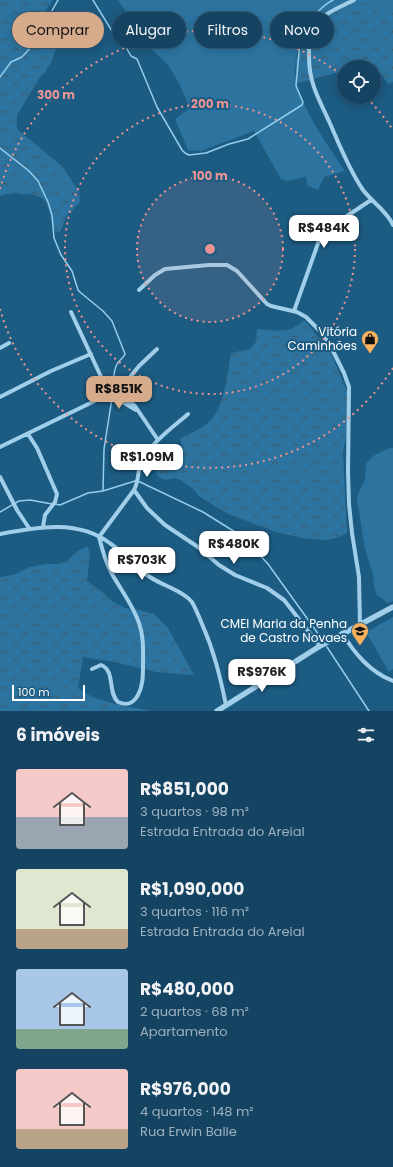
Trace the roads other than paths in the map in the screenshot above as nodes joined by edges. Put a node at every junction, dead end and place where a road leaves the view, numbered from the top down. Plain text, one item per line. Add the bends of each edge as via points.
1 (354, 0) edge
2 (371, 200) junction
3 (393, 225) edge
4 (139, 290) dead end
5 (294, 311) junction
6 (71, 312) dead end
7 (9, 343) dead end
8 (0, 348) edge
9 (157, 350) dead end
10 (91, 354) junction
11 (110, 394) junction
12 (0, 397) edge
13 (140, 412) junction
14 (188, 414) dead end
15 (28, 434) junction
16 (158, 440) junction
17 (0, 447) edge
18 (0, 477) edge
19 (134, 490) junction
20 (43, 527) junction
21 (29, 528) junction
22 (0, 534) edge
23 (99, 537) junction
24 (393, 607) edge
25 (360, 624) junction
26 (342, 633) junction
27 (320, 646) junction
28 (92, 669) dead end
29 (393, 681) edge
30 (226, 705) junction
31 (217, 711) edge

1 - 2 street via 326,14 316,24 309,42 308,66 313,87 342,152 357,181
2 - 3 street
2 - 5 street via 321,235
4 - 5 street via 165,269 227,265 267,304
5 - 25 street via 306,317 330,345 349,388 348,471 351,528 360,577
6 - 10 street
7 - 8 street
9 - 13 street via 139,366 119,391 120,395 132,402
10 - 11 street
10 - 12 street
11 - 13 street
11 - 15 street
13 - 16 street
14 - 16 street
15 - 17 street
15 - 20 street via 37,448 57,494 55,502 44,515
16 - 19 street via 142,462
18 - 21 street
19 - 23 street
19 - 27 street via 147,508 165,525 219,565 235,575 267,588 284,600
20 - 21 street
20 - 23 street via 70,528
21 - 22 street
23 - 28 street via 111,573 136,615 142,632 143,677 136,699 128,704 118,702 112,695 111,678 107,669 101,665
23 - 30 street via 149,576 192,603 214,654
24 - 25 street
25 - 26 street
26 - 27 street
26 - 29 street via 364,663
27 - 30 street
30 - 31 street

